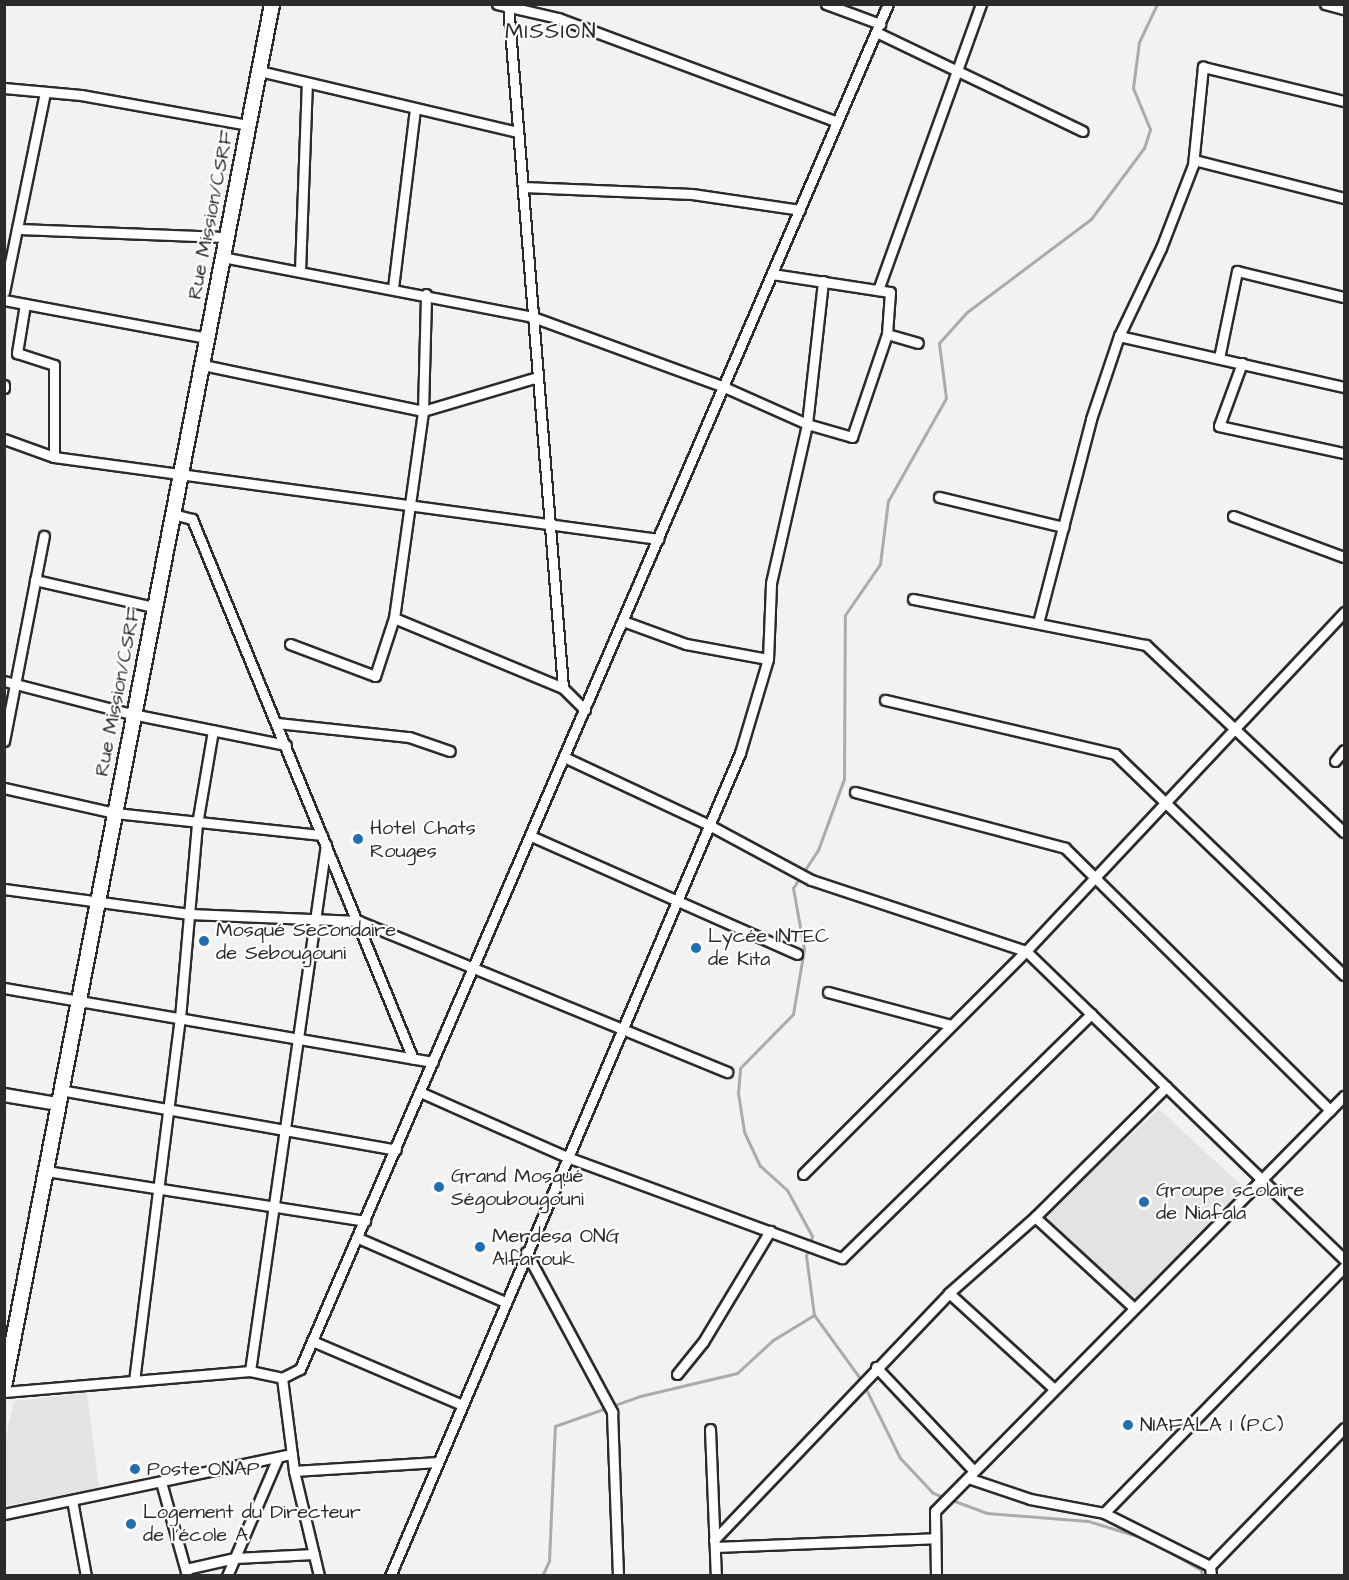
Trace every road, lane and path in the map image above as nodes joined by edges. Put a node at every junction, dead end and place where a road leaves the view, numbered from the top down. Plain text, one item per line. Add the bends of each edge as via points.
1 (272, 4) edge
2 (497, 4) edge
3 (826, 4) edge
4 (888, 4) edge
5 (981, 4) edge
6 (1324, 4) edge
7 (508, 5) edge
8 (1344, 9) edge
9 (878, 28) junction
10 (957, 71) junction
11 (259, 72) junction
12 (307, 83) junction
13 (4, 88) edge
14 (45, 92) junction
15 (1344, 101) edge
16 (415, 109) junction
17 (837, 122) junction
18 (248, 125) junction
19 (1083, 131) dead end
20 (518, 132) junction
21 (1194, 160) junction
22 (523, 187) junction
23 (1344, 198) edge
24 (800, 210) junction
25 (17, 230) junction
26 (225, 237) junction
27 (222, 257) junction
28 (300, 271) junction
29 (772, 274) junction
30 (824, 281) junction
31 (393, 288) junction
32 (878, 290) junction
33 (4, 292) edge
34 (426, 294) junction
35 (1344, 297) edge
36 (4, 300) edge
37 (25, 304) junction
38 (533, 317) junction
39 (886, 334) junction
40 (1119, 336) junction
41 (208, 338) junction
42 (918, 343) dead end
43 (1219, 358) junction
44 (1242, 363) junction
45 (203, 365) junction
46 (538, 377) junction
47 (724, 387) junction
48 (1344, 387) edge
49 (423, 411) junction
50 (807, 424) junction
51 (4, 439) edge
52 (1344, 453) edge
53 (54, 458) junction
54 (181, 477) junction
55 (939, 497) dead end
56 (409, 506) junction
57 (173, 514) junction
58 (1233, 516) dead end
59 (550, 523) junction
60 (1063, 527) junction
61 (44, 536) dead end
62 (658, 539) junction
63 (1344, 557) edge
64 (35, 580) junction
65 (913, 599) dead end
66 (154, 607) junction
67 (1344, 612) edge
68 (394, 618) junction
69 (623, 621) junction
70 (1038, 623) junction
71 (290, 644) dead end
72 (768, 659) junction
73 (4, 681) edge
74 (18, 685) junction
75 (563, 688) junction
76 (885, 700) dead end
77 (585, 710) junction
78 (132, 714) junction
79 (278, 723) junction
80 (1236, 728) junction
81 (213, 730) junction
82 (4, 741) edge
83 (286, 745) junction
84 (1344, 750) edge
85 (450, 751) dead end
86 (564, 757) junction
87 (1335, 760) dead end
88 (4, 788) edge
89 (855, 792) dead end
90 (1166, 802) junction
91 (115, 813) junction
92 (197, 824) junction
93 (709, 825) junction
94 (1344, 832) edge
95 (531, 836) junction
96 (324, 839) junction
97 (1094, 877) junction
98 (4, 889) edge
99 (676, 901) junction
100 (97, 904) junction
101 (189, 914) junction
102 (313, 918) junction
103 (359, 921) junction
104 (1026, 951) junction
105 (797, 954) dead end
106 (474, 968) junction
107 (1344, 975) edge
108 (4, 988) edge
109 (828, 992) dead end
110 (79, 1001) junction
111 (1091, 1014) junction
112 (180, 1018) junction
113 (951, 1025) junction
114 (622, 1029) junction
115 (298, 1039) junction
116 (413, 1059) junction
117 (433, 1062) junction
118 (727, 1072) dead end
119 (1166, 1087) junction
120 (420, 1092) junction
121 (4, 1095) edge
122 (1344, 1096) edge
123 (59, 1097) junction
124 (166, 1109) junction
125 (1330, 1110) junction
126 (285, 1130) junction
127 (396, 1150) junction
128 (567, 1157) junction
129 (46, 1171) junction
130 (803, 1174) dead end
131 (1261, 1179) junction
132 (157, 1189) junction
133 (274, 1207) junction
134 (1035, 1216) junction
135 (365, 1221) junction
136 (771, 1231) junction
137 (358, 1238) junction
138 (526, 1252) junction
139 (1344, 1259) edge
140 (1344, 1267) edge
141 (949, 1293) junction
142 (506, 1302) junction
143 (1134, 1308) junction
144 (312, 1341) junction
145 (8, 1349) edge
146 (876, 1367) junction
147 (250, 1371) junction
148 (677, 1374) dead end
149 (282, 1378) junction
150 (134, 1381) junction
151 (4, 1387) edge
152 (1054, 1389) junction
153 (4, 1392) edge
154 (462, 1405) junction
155 (1344, 1428) edge
156 (710, 1429) dead end
157 (292, 1454) junction
158 (278, 1457) junction
159 (438, 1462) junction
160 (294, 1471) junction
161 (971, 1474) junction
162 (161, 1482) junction
163 (72, 1500) junction
164 (1104, 1513) junction
165 (4, 1514) edge
166 (935, 1538) junction
167 (714, 1544) junction
168 (314, 1554) junction
169 (235, 1558) junction
170 (1211, 1571) edge
171 (187, 1572) edge
172 (86, 1575) edge
173 (227, 1575) edge
174 (319, 1575) edge
175 (390, 1575) edge
176 (618, 1575) edge
177 (716, 1575) edge
178 (936, 1575) edge

1 - 11 main road, Rue Mission/CSRF
2 - 7 street
3 - 9 street
4 - 9 street
5 - 10 street
6 - 8 street
7 - 17 street via 558,18
7 - 20 street
9 - 10 street
9 - 17 street
10 - 19 street
10 - 32 street
11 - 12 street
11 - 18 main road, Rue Mission/CSRF
12 - 16 street
12 - 28 street
13 - 14 street
14 - 18 street
14 - 25 street
15 - 21 street via 1203,67
16 - 20 street
16 - 31 street
17 - 24 street
18 - 26 main road, Rue Mission/CSRF
20 - 22 street
21 - 23 street
21 - 40 street via 1161,248
22 - 24 street via 692,194
22 - 38 street
24 - 29 street
25 - 26 street
25 - 33 street
26 - 27 main road, Rue Mission/CSRF
27 - 28 street
27 - 41 main road, Rue Mission/CSRF
28 - 31 street
29 - 30 street
29 - 47 street
30 - 32 street
30 - 50 street
31 - 34 street
32 - 39 street via 890,292
34 - 38 street
34 - 49 street
35 - 43 street via 1237,270
36 - 37 street
37 - 41 street
37 - 53 street via 17,353 54,365
38 - 46 street
38 - 47 street
39 - 42 street
39 - 50 street via 852,437
40 - 43 street
40 - 60 street via 1091,419
41 - 45 main road, Rue Mission/CSRF
43 - 44 street
44 - 48 street
44 - 52 street via 1218,426
45 - 49 street
45 - 54 main road, Rue Mission/CSRF
46 - 49 street
46 - 59 street
47 - 50 street
47 - 62 street
49 - 56 street
50 - 72 street via 771,583
51 - 53 street
53 - 54 street
54 - 56 street
54 - 57 main road, Rue Mission/CSRF
55 - 60 street
56 - 59 street
56 - 68 street
57 - 66 main road, Rue Mission/CSRF
57 - 79 street via 192,519
58 - 63 street
59 - 62 street
59 - 75 street
60 - 70 street
61 - 64 street
62 - 69 street
64 - 66 street
64 - 74 street
65 - 70 street
66 - 78 main road, Rue Mission/CSRF
67 - 80 street
68 - 71 street via 375,676
68 - 75 street
69 - 72 street via 686,644
69 - 77 street
70 - 80 street via 1146,645
72 - 93 street via 740,753
73 - 74 street
74 - 78 street
74 - 82 street
75 - 77 street
76 - 90 street via 1115,754
77 - 86 street
78 - 81 street
78 - 91 main road, Rue Mission/CSRF
79 - 83 street
79 - 85 street via 409,736
80 - 90 street
80 - 94 street
81 - 83 street
81 - 92 street
83 - 96 street
84 - 87 street
86 - 93 street
86 - 95 street
88 - 91 street
89 - 97 street via 1065,848
90 - 97 street
90 - 107 street
91 - 92 street
91 - 100 main road, Rue Mission/CSRF
92 - 96 street
92 - 101 street
93 - 99 street
93 - 104 street via 811,880
95 - 99 street
95 - 106 street
96 - 102 street
96 - 103 street
97 - 104 street
97 - 125 street
98 - 100 street
99 - 105 street
99 - 114 street
100 - 101 street
100 - 110 main road, Rue Mission/CSRF
101 - 102 street
101 - 112 street
102 - 103 street
102 - 115 street
103 - 106 street
103 - 116 street
104 - 111 street
104 - 113 street
106 - 114 street
106 - 117 street
108 - 110 street
109 - 113 street
110 - 112 street
110 - 123 main road, Rue Mission/CSRF
111 - 119 street
111 - 136 street via 842,1258
112 - 115 street
112 - 124 street
113 - 130 street
114 - 118 street
114 - 128 street
115 - 116 street
115 - 126 street
116 - 117 street
117 - 120 street
119 - 131 street
119 - 134 street
120 - 127 street
120 - 128 street
121 - 123 street
122 - 125 street
123 - 124 street
123 - 129 main road, Rue Mission/CSRF
124 - 126 street
124 - 132 street
125 - 131 street
126 - 127 street
126 - 133 street
127 - 135 street
128 - 136 street
128 - 138 street
129 - 132 street
129 - 145 main road, Rue Mission/CSRF
131 - 139 street
131 - 143 street
132 - 133 street
132 - 150 street
133 - 135 street
133 - 147 street
134 - 141 street
134 - 143 street
135 - 137 street
136 - 148 street via 703,1342
137 - 142 street
137 - 144 street
138 - 142 street
138 - 176 street via 612,1412
140 - 164 street
141 - 146 street
141 - 152 street
142 - 154 street
143 - 152 street
144 - 149 street via 300,1370
144 - 154 street
145 - 151 main road, Rue Mission/CSRF
146 - 161 street
146 - 167 street
147 - 149 street
147 - 150 street
149 - 157 street
150 - 153 street
152 - 161 street
154 - 159 street
155 - 170 street
156 - 167 street
157 - 158 street
157 - 160 street
158 - 162 street
158 - 169 street
159 - 160 street
159 - 175 street
160 - 168 street
161 - 164 street via 1030,1499
161 - 166 street via 935,1511
162 - 163 street
162 - 171 street
163 - 165 street
163 - 172 street
164 - 170 street
166 - 167 street
166 - 178 street
167 - 177 street
168 - 169 street
168 - 174 street
169 - 171 street
169 - 173 street

